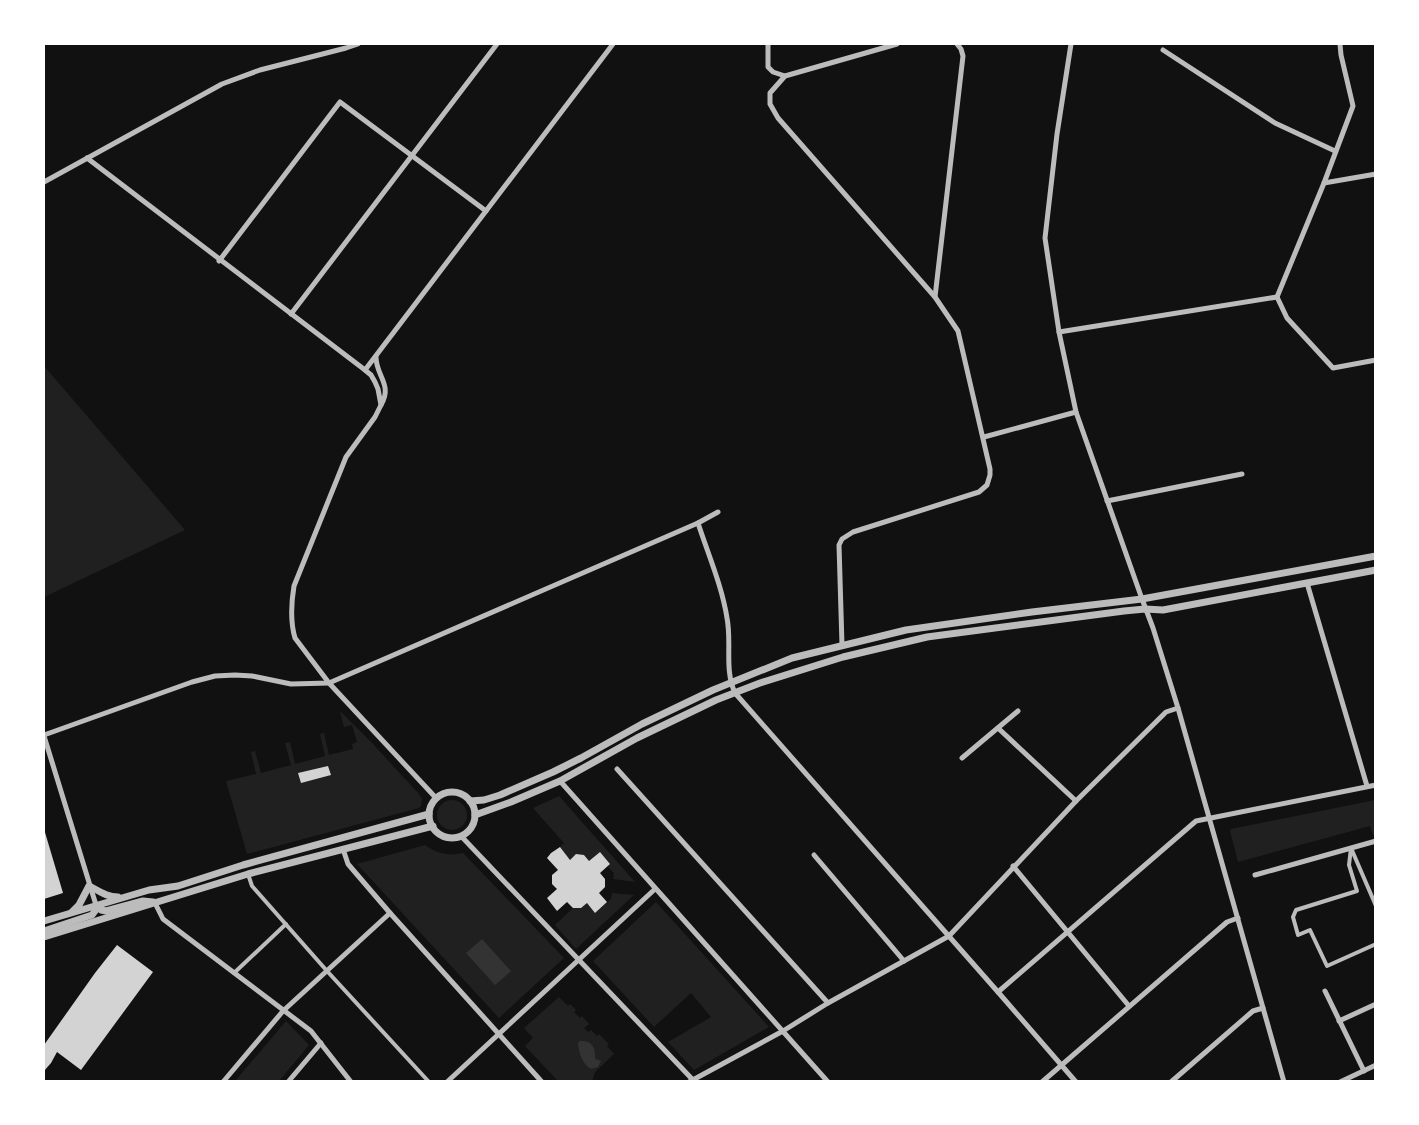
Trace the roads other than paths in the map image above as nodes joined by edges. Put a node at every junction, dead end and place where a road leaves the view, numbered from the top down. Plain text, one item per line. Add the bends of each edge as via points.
1 (358, 44) edge
2 (497, 44) edge
3 (613, 44) edge
4 (768, 44) edge
5 (897, 44) edge
6 (957, 44) edge
7 (1071, 44) edge
8 (1340, 44) edge
9 (1163, 50) dead end
10 (785, 76) junction
11 (1335, 151) junction
12 (411, 156) junction
13 (87, 158) junction
14 (1376, 174) edge
15 (44, 182) edge
16 (1324, 183) junction
17 (486, 212) junction
18 (219, 261) junction
19 (935, 297) junction
20 (1277, 297) junction
21 (291, 314) junction
22 (1059, 332) junction
23 (376, 356) junction
24 (1376, 360) edge
25 (365, 370) junction
26 (381, 405) junction
27 (1077, 412) junction
28 (984, 437) junction
29 (1242, 474) dead end
30 (1107, 501) junction
31 (718, 512) dead end
32 (698, 523) junction
33 (1376, 556) edge
34 (1376, 570) edge
35 (1307, 583) junction
36 (1142, 599) junction
37 (1145, 609) junction
38 (842, 645) junction
39 (329, 683) junction
40 (730, 683) junction
41 (735, 693) junction
42 (1178, 708) junction
43 (1018, 711) dead end
44 (998, 728) junction
45 (44, 735) edge
46 (962, 758) dead end
47 (617, 769) dead end
48 (560, 781) junction
49 (1376, 785) edge
50 (1367, 786) junction
51 (436, 798) junction
52 (471, 801) junction
53 (1076, 801) junction
54 (429, 814) junction
55 (475, 815) junction
56 (1209, 819) junction
57 (433, 826) junction
58 (461, 836) junction
59 (1376, 841) edge
60 (1351, 848) junction
61 (343, 849) junction
62 (814, 855) dead end
63 (1013, 866) junction
64 (248, 874) junction
65 (1255, 874) dead end
66 (89, 886) junction
67 (655, 888) junction
68 (126, 897) junction
69 (155, 903) junction
70 (96, 905) junction
71 (1376, 906) edge
72 (72, 912) junction
73 (390, 913) junction
74 (1238, 918) junction
75 (44, 921) edge
76 (286, 924) junction
77 (44, 931) edge
78 (1068, 932) junction
79 (949, 936) junction
80 (44, 937) edge
81 (1376, 944) edge
82 (579, 960) junction
83 (904, 960) junction
84 (327, 971) junction
85 (234, 973) junction
86 (1325, 991) dead end
87 (998, 992) junction
88 (828, 1004) junction
89 (1376, 1004) edge
90 (1129, 1006) junction
91 (1263, 1008) junction
92 (283, 1011) junction
93 (1339, 1021) junction
94 (783, 1031) junction
95 (498, 1033) junction
96 (321, 1043) junction
97 (1062, 1065) junction
98 (1376, 1065) edge
99 (1364, 1071) junction
100 (692, 1081) edge
101 (223, 1082) edge
102 (288, 1082) edge
103 (351, 1082) edge
104 (429, 1082) edge
105 (447, 1082) edge
106 (542, 1082) edge
107 (828, 1082) edge
108 (1042, 1082) edge
109 (1076, 1082) edge
110 (1171, 1082) edge
111 (1284, 1082) edge
112 (1340, 1082) edge

1 - 13 street via 222,84
2 - 12 street
3 - 17 street
4 - 10 street via 768,67
5 - 10 street
6 - 19 street via 963,56
7 - 22 street via 1045,238
8 - 11 street via 1353,106
9 - 11 street via 1275,123
10 - 19 street via 770,93 773,111
11 - 16 street
12 - 17 street
12 - 18 street via 340,102
12 - 21 street
13 - 15 street
13 - 18 street
14 - 16 street
16 - 20 street
17 - 23 street
18 - 21 street
19 - 28 street via 958,331
20 - 22 street
20 - 24 street via 1287,318 1333,368
21 - 25 street
22 - 27 street
23 - 25 street
23 - 26 street via 385,386
25 - 26 street via 378,388
26 - 39 street via 346,457 294,586 291,609 295,638
27 - 28 street
27 - 30 street
28 - 38 street via 990,469 985,489 842,539
29 - 30 street
30 - 36 street
31 - 32 street
32 - 39 street
32 - 40 street via 728,620
33 - 36 street
34 - 35 street
35 - 37 street via 1163,610
35 - 50 street
36 - 37 street
36 - 38 street via 906,630
37 - 41 street via 927,637 843,657
37 - 42 street
38 - 40 street via 792,658
39 - 45 street via 291,684 243,675 215,676
39 - 51 street
40 - 41 street
40 - 52 street via 553,772 500,795
41 - 48 street via 638,738
41 - 79 street
42 - 53 street via 1166,712
42 - 56 street
43 - 44 street
44 - 46 street
44 - 53 street
45 - 66 street
47 - 88 street
48 - 55 street
48 - 67 street
49 - 50 street
50 - 56 street
51 - 52 street via 457,792
51 - 54 street
52 - 55 street
53 - 63 street
54 - 57 street
54 - 68 street via 178,886
55 - 58 street via 471,828
56 - 74 street
56 - 78 street via 1196,821
57 - 58 street via 443,835
57 - 61 street
58 - 82 street
59 - 60 street
60 - 65 street
60 - 71 street
60 - 81 street via 1349,865 1357,891 1296,910 1293,916 1298,935 1310,930 1327,966
61 - 64 street
61 - 73 street via 348,864
62 - 83 street
63 - 78 street
63 - 79 street
64 - 69 street
64 - 76 street via 252,886
66 - 68 street via 111,897
66 - 70 street
66 - 72 street
67 - 82 street
67 - 94 street
68 - 70 street
69 - 70 street via 143,901 106,911
69 - 80 street
69 - 85 street via 163,919
70 - 72 street
70 - 77 street via 92,915
72 - 75 street
73 - 84 street
73 - 95 street
74 - 90 street via 1227,922
74 - 91 street
76 - 84 street
76 - 85 street
78 - 87 street
78 - 90 street
79 - 83 street
79 - 87 street
82 - 95 street
82 - 100 street
83 - 88 street
84 - 92 street
84 - 104 street
85 - 92 street
86 - 93 street
87 - 97 street
88 - 94 street
89 - 93 street
90 - 97 street
91 - 110 street via 1254,1011
91 - 111 street
92 - 96 street
92 - 101 street
93 - 99 street
94 - 100 street
94 - 107 street
95 - 105 street
95 - 106 street
96 - 102 street
96 - 103 street
97 - 108 street
97 - 109 street
98 - 99 street
99 - 112 street

